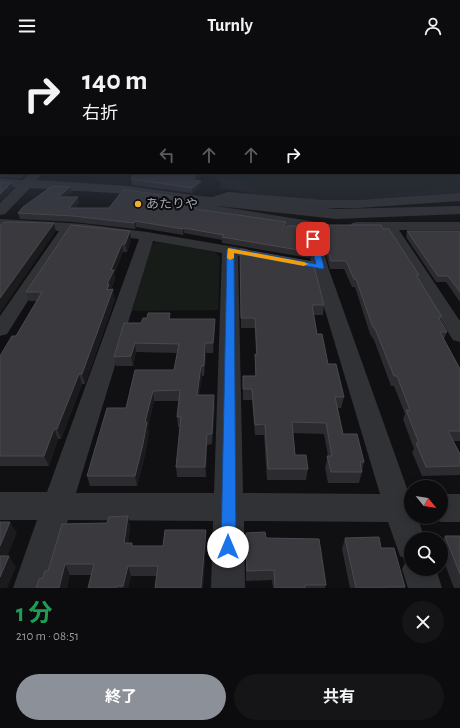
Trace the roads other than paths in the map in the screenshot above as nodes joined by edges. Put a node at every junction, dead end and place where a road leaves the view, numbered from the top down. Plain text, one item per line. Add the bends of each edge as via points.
1 (0, 182) edge
2 (28, 184) junction
3 (460, 197) edge
4 (207, 201) junction
5 (460, 210) edge
6 (0, 211) edge
7 (0, 223) edge
8 (310, 225) junction
9 (460, 226) edge
10 (68, 227) junction
11 (390, 227) junction
12 (147, 236) junction
13 (230, 250) junction
14 (258, 255) edge
15 (0, 330) edge
16 (460, 336) edge
17 (58, 505) junction
18 (404, 505) edge
19 (0, 506) edge
20 (228, 506) junction
21 (404, 508) edge
22 (448, 508) edge
23 (460, 508) edge
24 (421, 576) edge
25 (30, 588) edge
26 (228, 588) edge
27 (425, 588) edge

1 - 2 street
2 - 4 street via 129,190
2 - 6 street
3 - 4 street via 337,204 293,203 228,196
4 - 5 street via 336,214
4 - 8 street via 200,205 214,210
7 - 10 street
8 - 11 street
8 - 18 street via 313,266
9 - 11 street
10 - 12 street
10 - 15 street
11 - 16 street
12 - 13 street
12 - 17 street
13 - 14 street
13 - 20 street
17 - 19 street
17 - 20 street
17 - 25 street
20 - 21 street
20 - 26 street
22 - 23 street
24 - 27 street

